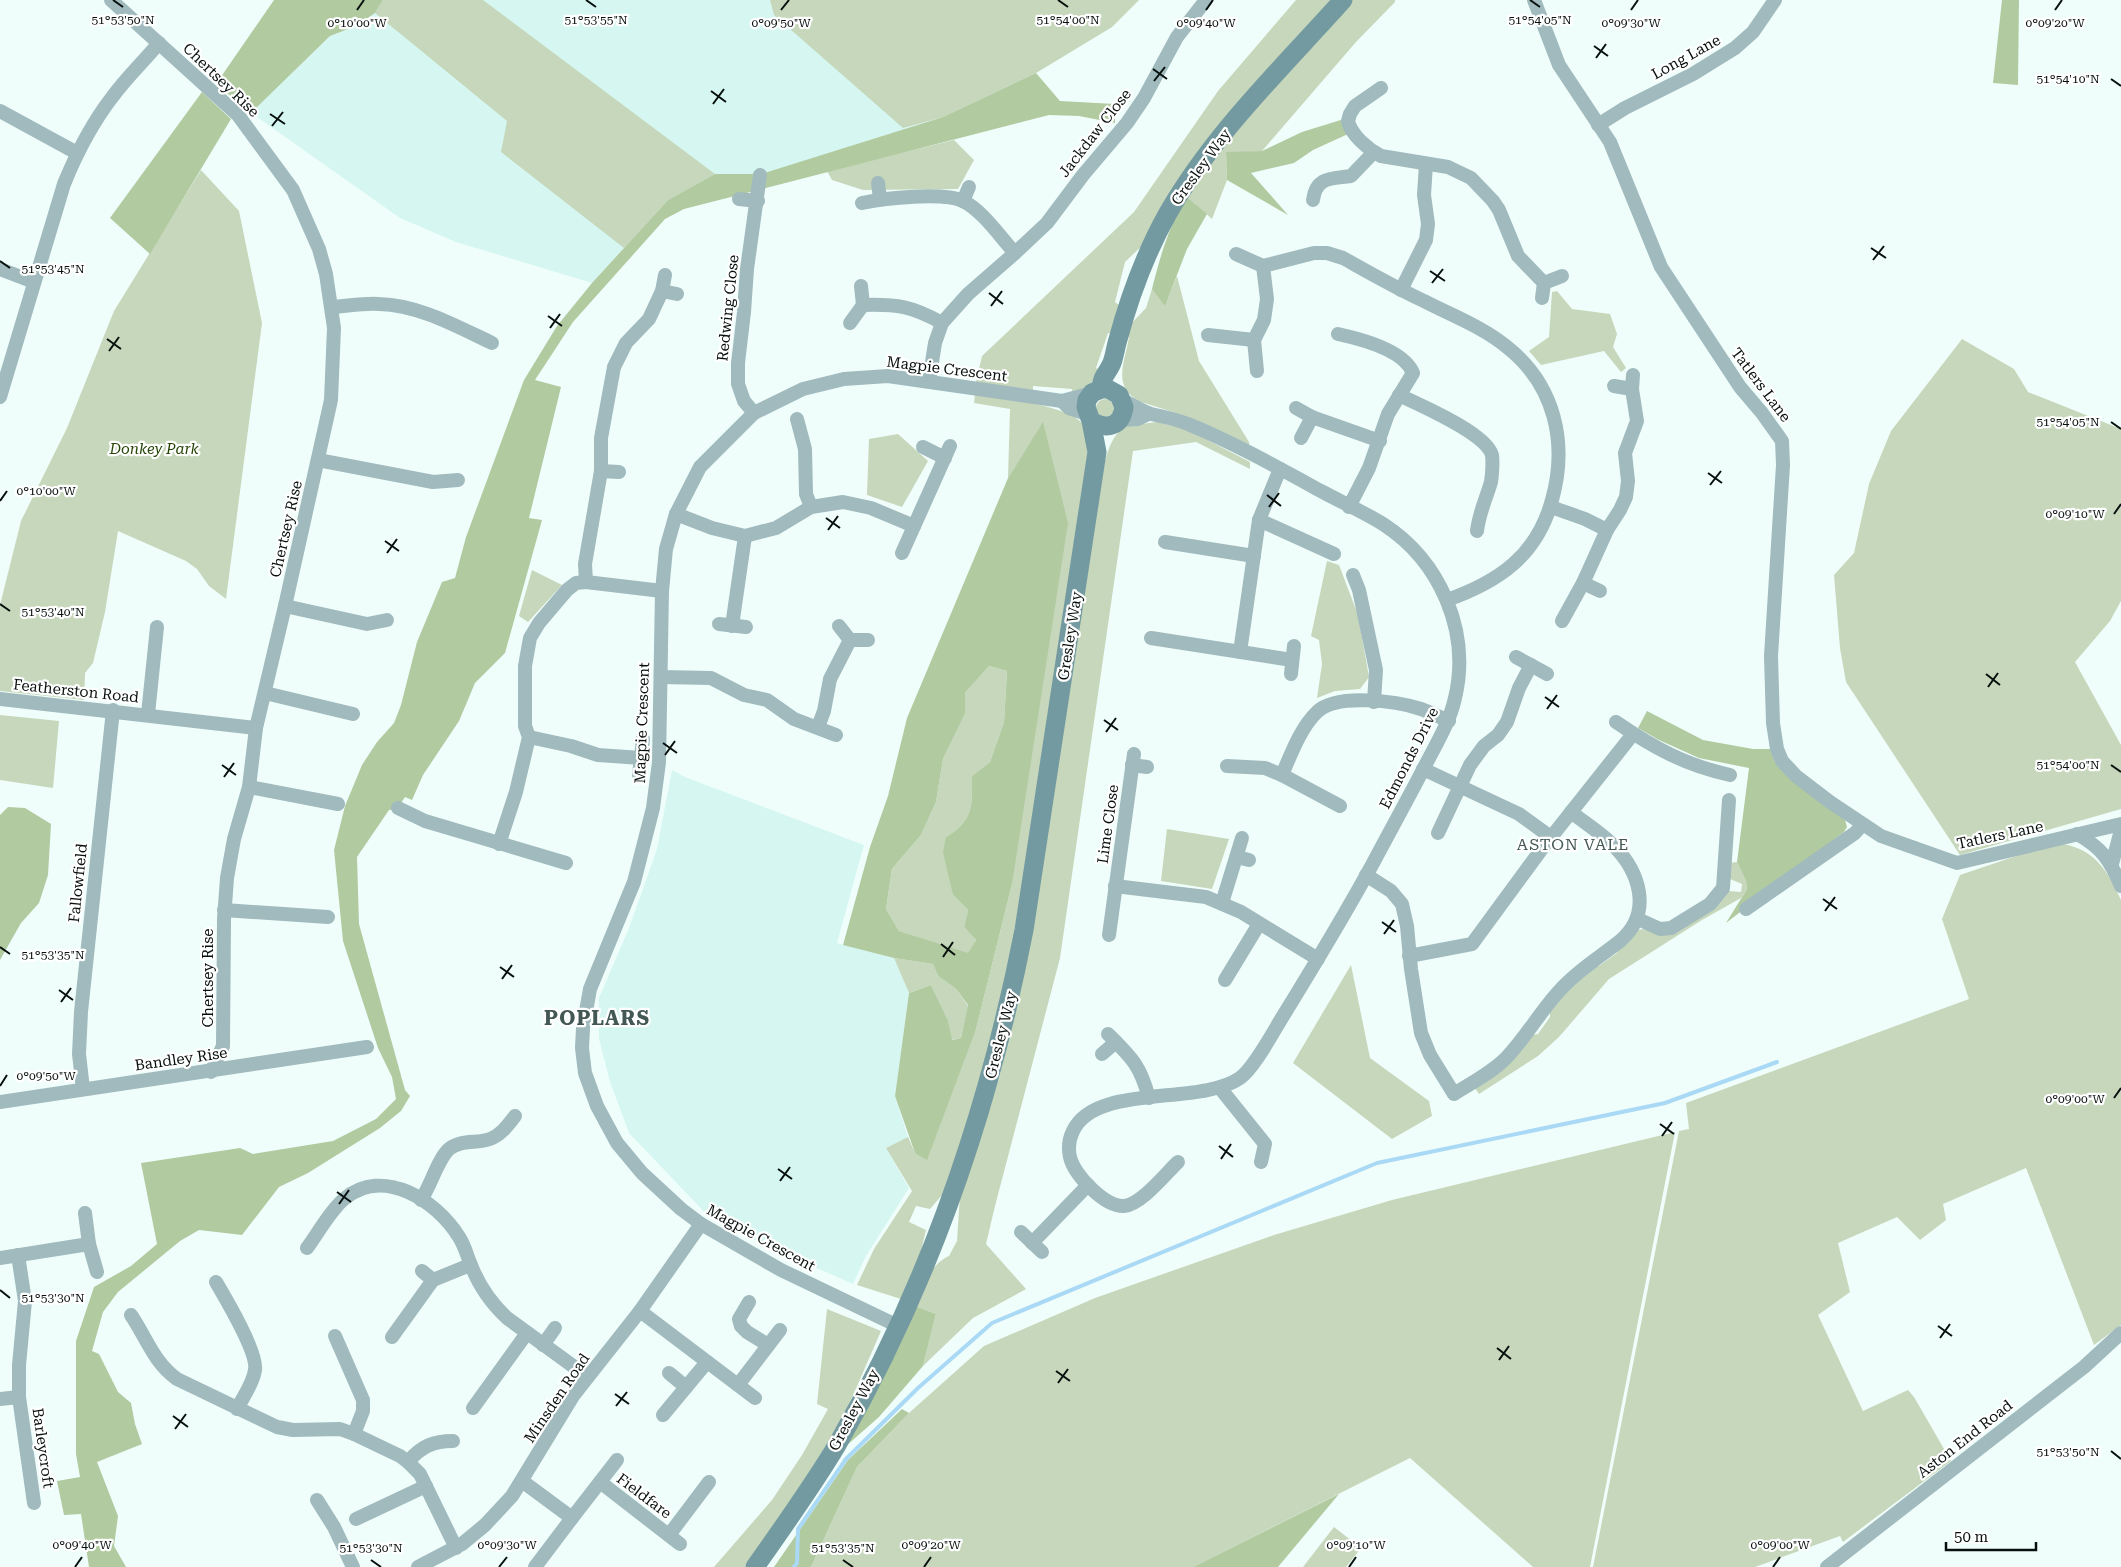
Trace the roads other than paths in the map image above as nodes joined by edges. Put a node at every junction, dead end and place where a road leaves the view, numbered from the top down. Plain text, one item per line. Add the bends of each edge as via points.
1 (111, 0) edge
2 (1206, 0) edge
3 (1343, 0) edge
4 (1534, 0) edge
5 (1775, 0) edge
6 (159, 43) junction
7 (1381, 88) dead end
8 (0, 111) edge
9 (1598, 125) junction
10 (1374, 152) junction
11 (77, 153) junction
12 (1426, 164) junction
13 (760, 174) dead end
14 (878, 183) dead end
15 (968, 187) dead end
16 (739, 199) dead end
17 (880, 199) junction
18 (1313, 200) dead end
19 (758, 201) junction
20 (963, 201) junction
21 (862, 203) dead end
22 (1016, 253) junction
23 (1236, 254) dead end
24 (1262, 266) junction
25 (0, 269) edge
26 (665, 275) dead end
27 (1562, 276) dead end
28 (34, 282) junction
29 (1544, 283) junction
30 (861, 286) dead end
31 (1401, 290) junction
32 (662, 291) junction
33 (677, 294) dead end
34 (1542, 298) dead end
35 (863, 305) junction
36 (332, 307) junction
37 (850, 323) dead end
38 (942, 323) junction
39 (1338, 334) dead end
40 (1208, 335) dead end
41 (1254, 340) junction
42 (492, 343) dead end
43 (1257, 371) dead end
44 (929, 381) junction
45 (1614, 386) dead end
46 (1107, 393) junction
47 (1399, 394) junction
48 (0, 397) edge
49 (1062, 401) junction
50 (1296, 408) dead end
51 (754, 413) junction
52 (1148, 414) junction
53 (1312, 417) junction
54 (1089, 418) junction
55 (797, 419) dead end
56 (1115, 423) junction
57 (1301, 438) dead end
58 (1380, 441) junction
59 (923, 447) dead end
60 (1097, 452) junction
61 (318, 460) junction
62 (1280, 469) junction
63 (601, 470) junction
64 (619, 472) dead end
65 (458, 480) dead end
66 (811, 507) junction
67 (1349, 507) junction
68 (1551, 507) junction
69 (676, 514) junction
70 (1260, 520) junction
71 (914, 526) junction
72 (1607, 530) junction
73 (1477, 531) dead end
74 (745, 536) junction
75 (1165, 542) dead end
76 (902, 553) dead end
77 (1334, 554) dead end
78 (1254, 556) junction
79 (1353, 575) dead end
80 (586, 582) junction
81 (1584, 583) junction
82 (662, 591) junction
83 (1600, 591) dead end
84 (1447, 600) junction
85 (285, 606) junction
86 (387, 620) dead end
87 (1562, 621) dead end
88 (732, 625) dead end
89 (839, 626) dead end
90 (157, 627) dead end
91 (1151, 638) dead end
92 (850, 640) junction
93 (868, 640) dead end
94 (1294, 646) dead end
95 (1240, 652) junction
96 (1516, 657) dead end
97 (1531, 665) junction
98 (1547, 674) dead end
99 (661, 677) junction
100 (265, 693) junction
101 (0, 699) edge
102 (1374, 702) junction
103 (112, 710) junction
104 (148, 714) junction
105 (353, 714) dead end
106 (1449, 721) junction
107 (1616, 722) dead end
108 (818, 727) junction
109 (256, 728) junction
110 (1633, 734) junction
111 (836, 735) dead end
112 (529, 737) junction
113 (643, 739) dead end
114 (1249, 754) dead end
115 (641, 758) junction
116 (1227, 766) dead end
117 (1147, 768) dead end
118 (1245, 768) junction
119 (1423, 769) junction
120 (1282, 775) junction
121 (1730, 775) dead end
122 (639, 776) dead end
123 (249, 787) junction
124 (1459, 787) junction
125 (1729, 800) dead end
126 (338, 804) dead end
127 (1331, 806) dead end
128 (398, 808) dead end
129 (1571, 812) junction
130 (1862, 824) junction
131 (2121, 824) edge
132 (2121, 830) edge
133 (1438, 833) dead end
134 (2077, 834) junction
135 (1242, 838) dead end
136 (1552, 838) junction
137 (499, 844) junction
138 (566, 863) dead end
139 (2112, 864) junction
140 (1366, 875) junction
141 (1116, 886) junction
142 (2121, 886) edge
143 (1222, 903) junction
144 (224, 910) junction
145 (1746, 910) dead end
146 (328, 917) dead end
147 (1638, 919) junction
148 (1259, 924) junction
149 (1109, 935) dead end
150 (1409, 956) junction
151 (1318, 959) junction
152 (1226, 980) dead end
153 (223, 1046) junction
154 (367, 1047) dead end
155 (1102, 1054) dead end
156 (242, 1067) junction
157 (211, 1072) junction
158 (1220, 1088) junction
159 (84, 1089) junction
160 (1148, 1098) junction
161 (0, 1102) edge
162 (515, 1116) dead end
163 (1261, 1162) dead end
164 (1175, 1171) dead end
165 (1088, 1185) junction
166 (421, 1200) junction
167 (85, 1213) dead end
168 (701, 1224) junction
169 (1021, 1232) dead end
170 (89, 1244) junction
171 (307, 1248) dead end
172 (18, 1256) junction
173 (0, 1258) edge
174 (470, 1265) junction
175 (97, 1272) dead end
176 (216, 1282) dead end
177 (748, 1302) dead end
178 (640, 1311) junction
179 (131, 1315) dead end
180 (898, 1326) junction
181 (555, 1328) dead end
182 (780, 1330) dead end
183 (527, 1333) junction
184 (2121, 1333) edge
185 (335, 1336) dead end
186 (392, 1337) dead end
187 (543, 1345) junction
188 (768, 1345) junction
189 (707, 1362) junction
190 (669, 1374) dead end
191 (588, 1377) junction
192 (738, 1385) junction
193 (686, 1387) junction
194 (20, 1397) junction
195 (755, 1398) dead end
196 (0, 1399) edge
197 (473, 1408) dead end
198 (237, 1409) junction
199 (663, 1415) dead end
200 (354, 1434) junction
201 (453, 1441) dead end
202 (617, 1460) dead end
203 (408, 1462) junction
204 (522, 1481) junction
205 (600, 1482) junction
206 (709, 1482) dead end
207 (426, 1486) junction
208 (317, 1500) dead end
209 (34, 1504) dead end
210 (572, 1518) junction
211 (356, 1519) dead end
212 (669, 1535) junction
213 (680, 1544) dead end
214 (456, 1548) junction
215 (538, 1566) edge
216 (353, 1567) edge
217 (418, 1567) edge
218 (755, 1567) edge
219 (1827, 1567) edge

1 - 6 street, Chertsey Rise
2 - 22 street, Jackdaw Close via 1177,37 1128,123 1047,223
3 - 46 street, Gresley Way via 1226,131 1186,184 1156,235 1137,278 1111,366 1102,379
4 - 9 street, Tatlers Lane via 1559,65
5 - 9 street, Long Lane via 1753,32 1736,48
6 - 11 street via 114,94
6 - 36 street, Chertsey Rise via 241,119 293,190 319,249
7 - 10 street via 1355,106 1348,121 1355,134
8 - 11 street
9 - 130 street, Tatlers Lane via 1610,142 1661,267 1740,387 1782,441 1771,656 1777,749 1782,761 1802,782
10 - 12 street via 1388,159
10 - 18 street via 1351,176 1328,178 1319,184
11 - 28 street via 64,184
12 - 29 street via 1457,170 1479,186 1499,210 1518,256
12 - 31 street via 1426,240
13 - 19 street, Redwing Close
14 - 17 street
15 - 20 street
16 - 19 street
17 - 20 street via 939,196
17 - 21 street
19 - 51 street, Redwing Close via 747,269 738,363 738,384 744,401
20 - 22 street via 979,213
22 - 38 street, Jackdaw Close via 968,294
23 - 24 street
24 - 31 street via 1314,253 1327,253 1343,258
24 - 41 street via 1267,299 1264,320
25 - 28 street
26 - 32 street
27 - 29 street
28 - 48 street
29 - 34 street
30 - 35 street
31 - 68 street via 1495,338 1518,357 1538,382 1555,417 1559,443 1560,470
32 - 33 street
32 - 63 street via 648,319 626,343 614,367 601,438
35 - 37 street
35 - 38 street via 893,304 924,313
36 - 42 street via 380,304 411,308
36 - 61 street, Chertsey Rise via 331,400
38 - 44 street, Jackdaw Close
39 - 47 street via 1372,341 1410,364 1413,373
40 - 41 street
41 - 43 street
44 - 49 street, Magpie Crescent
44 - 51 street, Magpie Crescent via 888,376 844,379 803,389
45 - 72 street via 1632,382 1638,416 1625,453 1628,490
46 - 49 street, Magpie Crescent via 1080,395
46 - 52 street, Edmonds Drive
46 - 54 street, Gresley Way via 1087,400
46 - 56 street, Gresley Way via 1123,413
47 - 58 street via 1388,414
47 - 73 street via 1478,437 1492,454 1491,481 1473,513
49 - 54 street, Magpie Crescent
50 - 53 street
51 - 69 street, Magpie Crescent via 700,467
52 - 56 street, Edmonds Drive
52 - 62 street, Edmonds Drive via 1190,424
53 - 57 street
53 - 58 street
54 - 56 street via 1098,425
54 - 60 street, Gresley Way
55 - 66 street via 805,449 806,494
56 - 60 street, Gresley Way
58 - 67 street
59 - 71 street via 948,452
60 - 180 street, Gresley Way via 1013,987 968,1152 947,1211
61 - 65 street via 433,482
61 - 85 street, Chertsey Rise
62 - 67 street, Edmonds Drive
62 - 70 street
63 - 64 street
63 - 80 street via 587,552
66 - 71 street via 843,502 872,508
66 - 74 street via 776,528
67 - 84 street, Edmonds Drive via 1383,524 1421,556
68 - 72 street
68 - 84 street via 1539,534 1521,557 1475,590
69 - 74 street
69 - 82 street, Magpie Crescent via 666,549
70 - 77 street via 1316,538
70 - 78 street
71 - 76 street
72 - 81 street
74 - 88 street
75 - 78 street via 1182,539
78 - 95 street
79 - 102 street via 1364,587 1376,670
80 - 82 street
80 - 112 street via 576,583 567,590 530,638 524,697 525,726
81 - 83 street
81 - 87 street
82 - 99 street, Magpie Crescent
84 - 106 street, Edmonds Drive via 1455,622 1460,665
85 - 86 street via 367,624
85 - 100 street, Chertsey Rise
89 - 92 street
90 - 104 street, Featherston Road
91 - 95 street via 1166,646
92 - 93 street
92 - 108 street via 834,669
94 - 95 street via 1292,667
96 - 97 street
97 - 98 street
97 - 124 street via 1504,728 1476,755
99 - 108 street via 711,678 744,695 767,700 794,718
99 - 168 street, Magpie Crescent via 659,762 654,808 634,882 590,989 582,1048 585,1073 592,1092 617,1143 661,1191
100 - 105 street
100 - 109 street, Chertsey Rise
101 - 103 street, Featherston Road
102 - 106 street via 1412,706
102 - 120 street via 1345,700 1331,703 1318,711 1296,745
103 - 104 street, Featherston Road
103 - 159 street, Fallowfield via 81,1012 78,1054
104 - 109 street, Featherston Road
106 - 119 street, Edmonds Drive
107 - 110 street
108 - 111 street
109 - 123 street, Chertsey Rise
110 - 121 street via 1679,760
110 - 129 street
112 - 115 street via 598,755
112 - 137 street
113 - 115 street
114 - 118 street
115 - 122 street
116 - 118 street
117 - 141 street, Lime Close via 1133,759
118 - 120 street via 1265,768
119 - 124 street
119 - 140 street, Edmonds Drive
120 - 127 street
123 - 126 street
123 - 144 street, Chertsey Rise via 234,839
124 - 133 street
124 - 136 street via 1519,814
125 - 147 street via 1720,894 1710,904 1671,928 1660,929
128 - 137 street via 425,821
129 - 136 street
129 - 147 street via 1612,844 1628,863 1639,890
130 - 134 street, Tatlers Lane via 1881,836 1957,863
130 - 145 street via 1855,833
131 - 134 street, Tatlers Lane
132 - 139 street
134 - 139 street via 2100,849
135 - 143 street via 1243,859
136 - 150 street via 1472,944
137 - 138 street
139 - 142 street
140 - 150 street via 1391,891 1402,904
140 - 151 street, Edmonds Drive
141 - 143 street, Lime Close via 1206,897
141 - 149 street, Lime Close via 1117,921
143 - 148 street, Lime Close
144 - 146 street, Chertsey Rise
144 - 153 street, Chertsey Rise
147 - 150 street via 1620,940 1561,988 1505,1059 1454,1094 1421,1033
148 - 151 street, Lime Close
148 - 152 street via 1244,962
151 - 158 street, Edmonds Drive via 1263,1049 1241,1078
153 - 156 street, Chertsey Rise
153 - 157 street, Chertsey Rise
154 - 156 street, Bandley Rise
155 - 160 street via 1112,1038 1139,1068
156 - 157 street, Bandley Rise
157 - 159 street, Bandley Rise
158 - 160 street, Edmonds Drive
158 - 163 street via 1270,1143
159 - 161 street, Bandley Rise
160 - 165 street, Edmonds Drive via 1112,1104 1086,1114 1077,1124 1069,1144 1070,1158
162 - 166 street via 501,1133 490,1139 462,1142 449,1150
164 - 165 street, Edmonds Drive via 1128,1206 1109,1203
165 - 169 street via 1037,1247
166 - 171 street via 398,1187 371,1186 354,1192 315,1229
166 - 174 street via 453,1228
167 - 170 street
168 - 178 street, Minsden Road
168 - 180 street, Magpie Crescent via 781,1270
170 - 172 street
170 - 175 street
172 - 173 street
172 - 194 street, Barleycroft via 25,1301 19,1365
174 - 183 street via 488,1298
174 - 186 street via 428,1276
176 - 198 street via 230,1305 254,1360 255,1371
177 - 188 street via 739,1319 741,1326
178 - 189 street
178 - 191 street, Minsden Road
179 - 198 street via 153,1356 166,1372
180 - 218 street, Gresley Way via 836,1445
181 - 187 street
182 - 188 street
183 - 187 street
183 - 197 street
184 - 219 street, Aston End Road via 2084,1367
185 - 200 street via 363,1400 363,1411
187 - 191 street
188 - 192 street
189 - 192 street
189 - 193 street
190 - 193 street
191 - 204 street, Minsden Road via 560,1415
192 - 195 street
193 - 199 street
194 - 196 street, Barleycroft
194 - 209 street, Barleycroft
198 - 200 street via 276,1427 293,1430 331,1428
200 - 203 street
201 - 203 street via 429,1444
202 - 205 street, Fieldfare
203 - 207 street
204 - 210 street
204 - 214 street, Minsden Road via 485,1525
205 - 210 street, Fieldfare
205 - 212 street, Fieldfare
206 - 212 street, Fieldfare
207 - 211 street
207 - 214 street
208 - 216 street
210 - 215 street, Fieldfare
212 - 213 street, Fieldfare
214 - 217 street, Minsden Road

